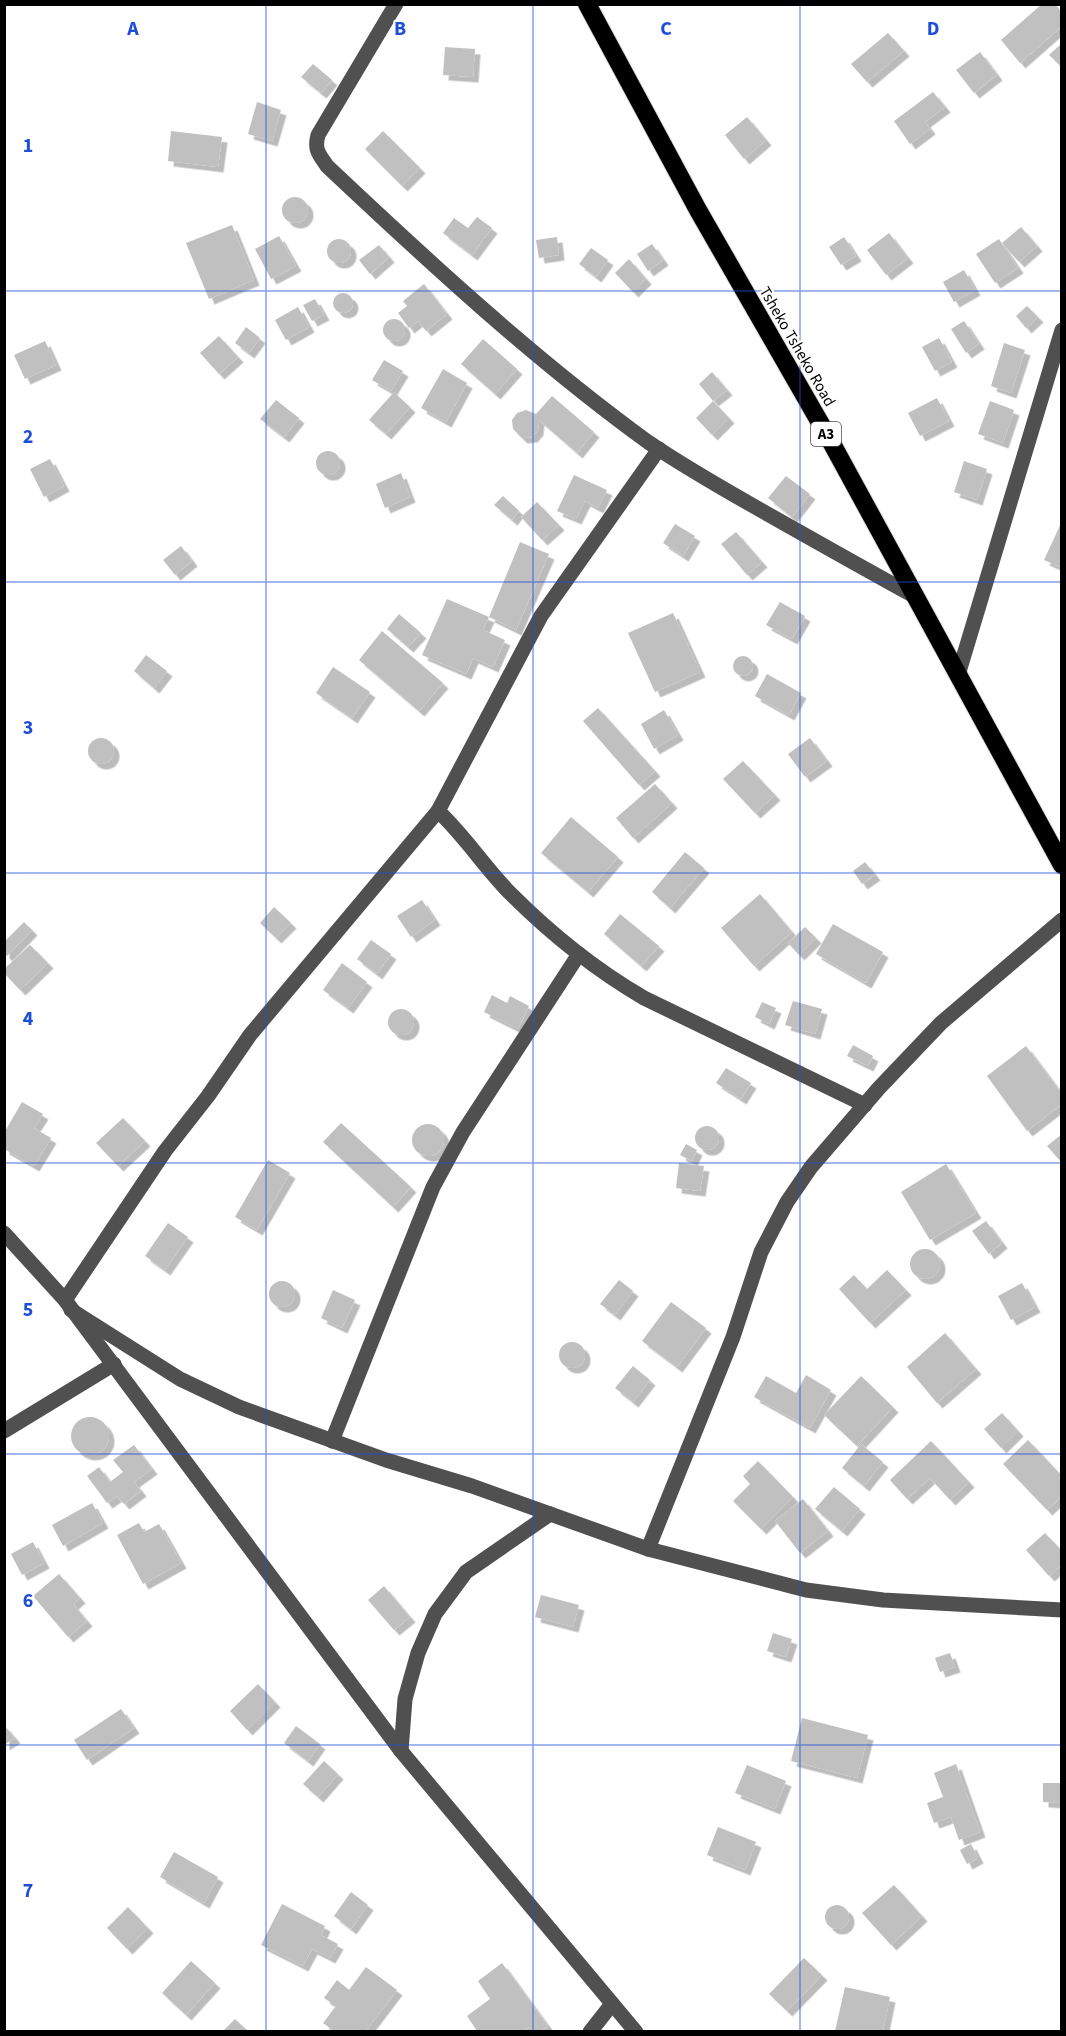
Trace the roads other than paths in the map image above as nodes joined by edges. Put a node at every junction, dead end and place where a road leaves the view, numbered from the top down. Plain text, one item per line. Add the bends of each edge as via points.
1 (396, 4) edge
2 (587, 4) edge
3 (1062, 330) edge
4 (658, 449) junction
5 (916, 597) junction
6 (958, 675) junction
7 (438, 811) junction
8 (1062, 865) edge
9 (1062, 920) edge
10 (579, 954) junction
11 (865, 1105) junction
12 (4, 1233) edge
13 (68, 1305) junction
14 (114, 1364) junction
15 (4, 1431) edge
16 (332, 1441) junction
17 (550, 1514) junction
18 (648, 1549) junction
19 (1062, 1610) edge
20 (401, 1751) junction
21 (612, 2004) junction
22 (590, 2031) edge
23 (636, 2031) edge

1 - 4 street via 318,135 319,154 389,225 488,314
2 - 5 highway, Tsheko Tsheko Road / A3
3 - 6 street
4 - 5 street
4 - 7 street via 541,616
5 - 6 highway, Tsheko Tsheko Road / A3
6 - 8 highway, Tsheko Tsheko Road / A3
7 - 10 street via 510,894
7 - 13 street via 250,1035 165,1151
9 - 11 street via 941,1023
10 - 11 street via 612,980 644,998
10 - 16 street via 462,1132 433,1187
11 - 18 street via 811,1167 761,1252 733,1337
12 - 13 street
13 - 14 street
13 - 16 street via 180,1379 239,1407
14 - 15 street
14 - 20 street
16 - 17 street
17 - 18 street
17 - 20 street via 466,1572 435,1614 418,1653 405,1699
18 - 19 street via 806,1590 883,1600
20 - 21 street
21 - 22 street
21 - 23 street

